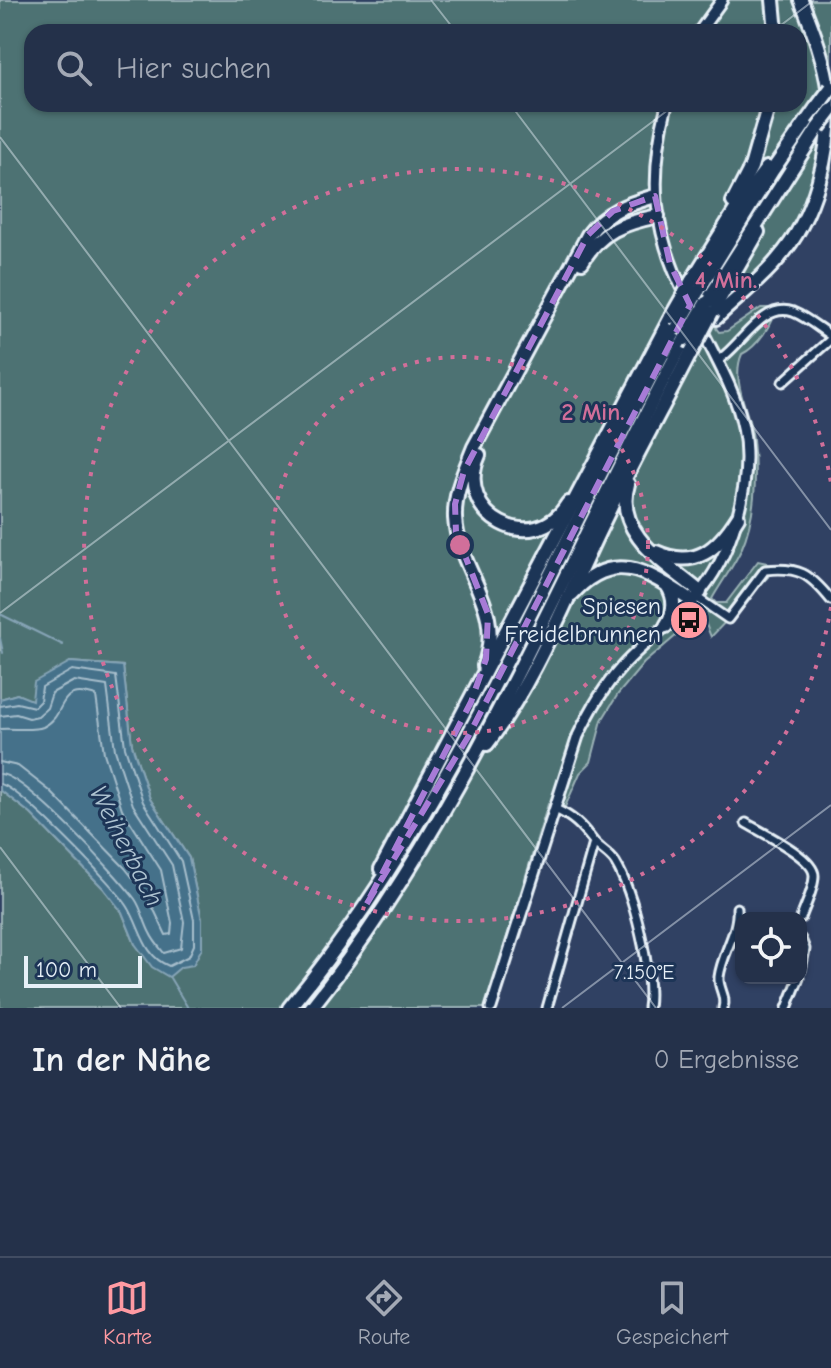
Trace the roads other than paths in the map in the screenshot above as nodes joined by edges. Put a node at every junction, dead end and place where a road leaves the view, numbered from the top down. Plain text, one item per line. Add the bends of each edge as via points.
1 (722, 0) edge
2 (773, 0) edge
3 (801, 0) edge
4 (705, 24) edge
5 (775, 24) edge
6 (831, 88) edge
7 (831, 111) edge
8 (665, 112) edge
9 (767, 112) edge
10 (801, 130) junction
11 (655, 196) junction
12 (658, 216) junction
13 (715, 241) junction
14 (694, 286) junction
15 (711, 311) junction
16 (674, 322) junction
17 (831, 338) edge
18 (717, 361) junction
19 (783, 382) dead end
20 (643, 446) junction
21 (586, 476) junction
22 (738, 517) junction
23 (648, 548) junction
24 (667, 585) junction
25 (696, 597) junction
26 (831, 600) edge
27 (565, 603) junction
28 (666, 626) junction
29 (471, 702) junction
30 (468, 769) junction
31 (555, 809) junction
32 (746, 823) dead end
33 (594, 843) junction
34 (366, 905) junction
35 (737, 908) dead end
36 (803, 912) edge
37 (797, 984) edge
38 (289, 1008) edge
39 (311, 1008) edge
40 (491, 1008) edge
41 (547, 1008) edge
42 (648, 1008) edge
43 (723, 1008) edge
44 (787, 1008) edge

1 - 4 street
2 - 5 highway
3 - 15 highway via 829,95 822,174 803,222 780,257
6 - 10 highway, bridge
7 - 15 highway, bridge via 784,179
8 - 11 street
9 - 13 highway via 751,167
10 - 13 highway via 758,178
10 - 14 highway
11 - 12 street
11 - 29 highway via 613,211 588,235 464,471 455,504 456,533 484,599 490,628
12 - 18 street via 670,264
12 - 21 highway via 616,227 587,254 482,449 473,476 476,496 497,522 530,529 554,519
13 - 14 highway
14 - 16 highway, bridge
15 - 20 highway, bridge
15 - 30 highway, bridge via 685,339
16 - 21 highway
16 - 34 highway via 468,737
17 - 18 street via 798,314 782,311 757,321 736,348
17 - 19 street
18 - 22 street via 743,428
20 - 23 highway via 625,502 631,527
20 - 27 highway
21 - 29 highway
22 - 23 highway via 722,542 701,555 666,556
22 - 25 street
23 - 25 highway
24 - 25 highway
24 - 27 highway via 638,569 614,568 588,579
24 - 28 highway via 674,600
25 - 26 street via 728,619 765,570 787,568 806,574
25 - 28 street
27 - 30 highway via 504,722
28 - 31 street via 620,668 589,712
29 - 34 highway
30 - 39 highway via 389,901
31 - 33 street via 584,827
31 - 40 street
32 - 36 street via 812,866 814,878
33 - 41 street
33 - 42 street via 613,860 626,887 649,974
34 - 38 highway
35 - 43 street via 719,977
37 - 44 street

